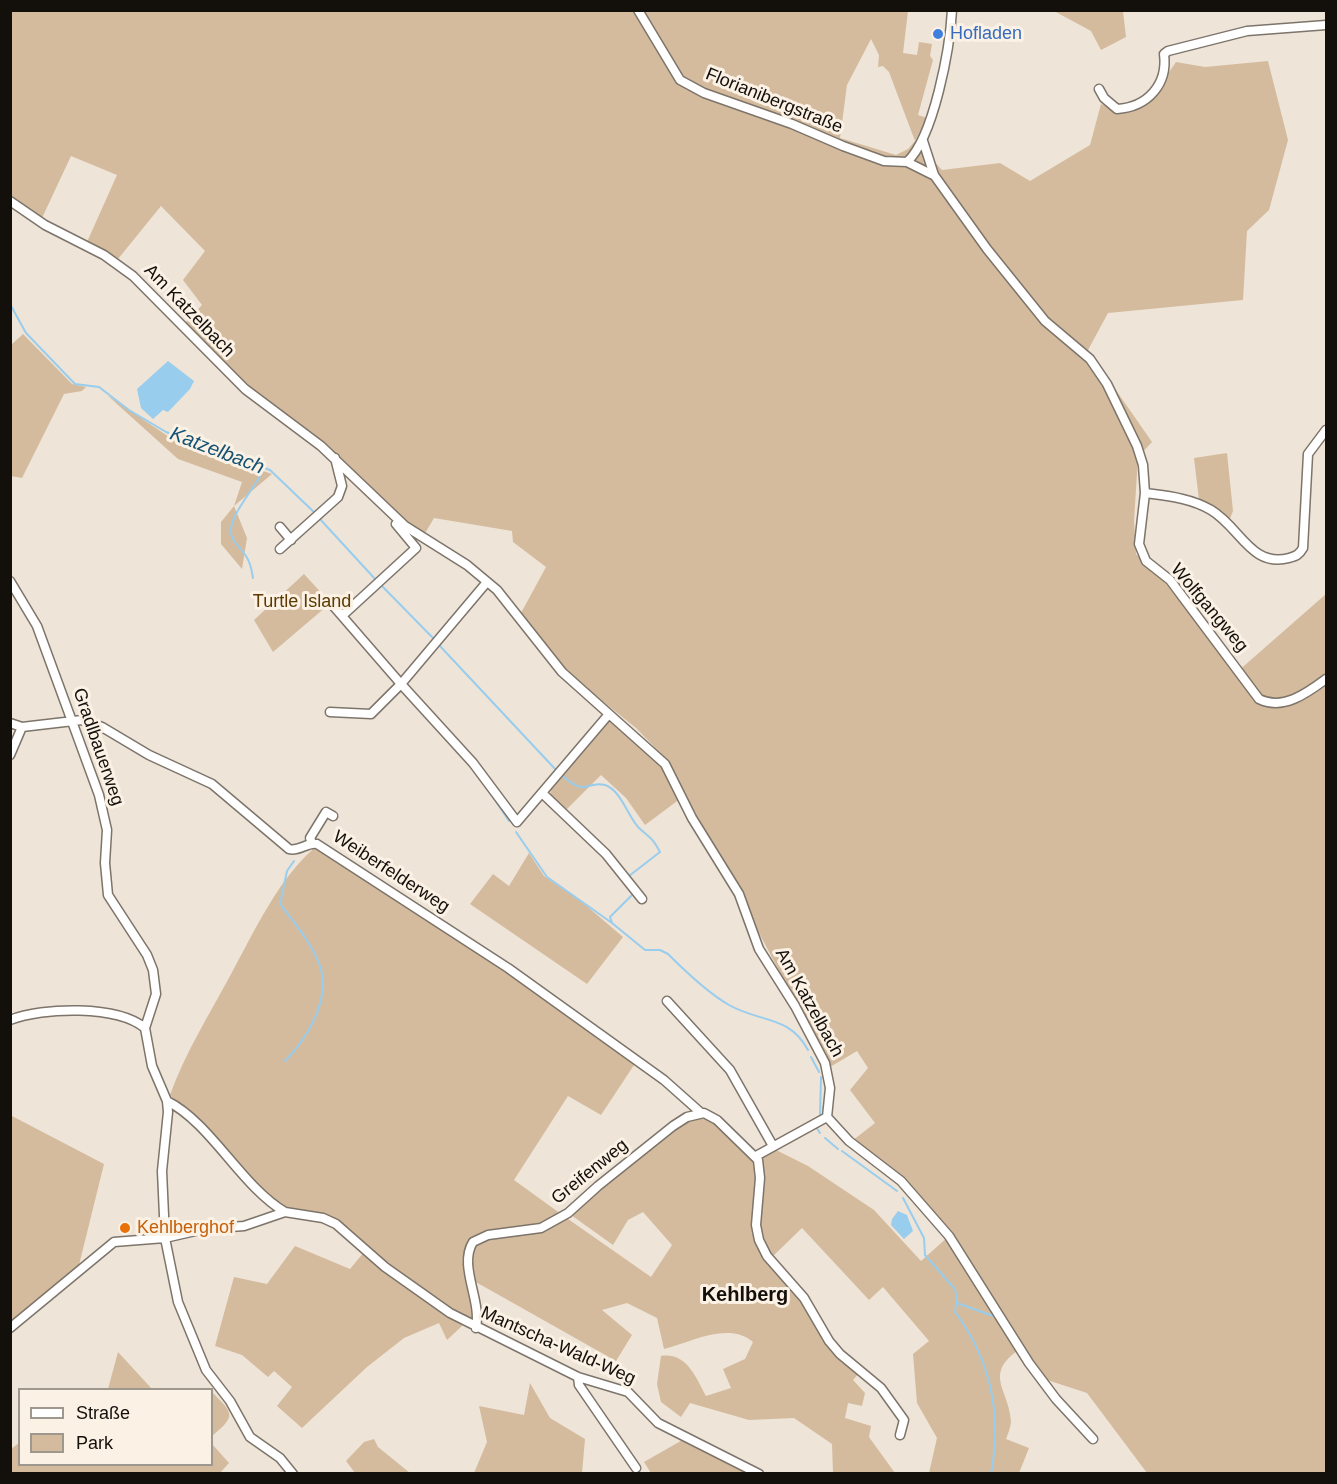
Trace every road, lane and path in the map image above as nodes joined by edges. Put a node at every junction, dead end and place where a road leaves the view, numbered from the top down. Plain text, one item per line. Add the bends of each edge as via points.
1 (638, 10) edge
2 (952, 10) edge
3 (1326, 25) edge
4 (1099, 89) dead end
5 (923, 141) junction
6 (907, 162) junction
7 (934, 175) junction
8 (10, 201) edge
9 (1326, 430) edge
10 (335, 458) junction
11 (1145, 493) junction
12 (394, 517) junction
13 (280, 527) dead end
14 (291, 540) junction
15 (280, 549) dead end
16 (10, 581) edge
17 (487, 582) junction
18 (329, 601) dead end
19 (343, 615) junction
20 (1326, 680) edge
21 (401, 684) junction
22 (330, 712) dead end
23 (609, 714) junction
24 (70, 720) junction
25 (10, 723) edge
26 (22, 727) junction
27 (10, 755) edge
28 (542, 793) junction
29 (333, 816) dead end
30 (312, 843) junction
31 (642, 900) dead end
32 (667, 1001) dead end
33 (10, 1020) edge
34 (145, 1028) junction
35 (167, 1101) junction
36 (700, 1112) junction
37 (827, 1117) junction
38 (773, 1146) junction
39 (756, 1156) junction
40 (285, 1212) junction
41 (165, 1238) junction
42 (10, 1328) edge
43 (476, 1328) junction
44 (578, 1377) junction
45 (900, 1436) dead end
46 (1093, 1439) dead end
47 (636, 1468) dead end
48 (293, 1473) edge
49 (759, 1473) edge

1 - 6 street, Florianibergstraße via 680,80 704,93 884,161
2 - 5 street via 946,58
3 - 4 street via 1247,31 1168,51 1164,54 1167,67 1163,78 1147,100 1131,108 1117,109
5 - 6 street
5 - 7 street
6 - 7 street, Florianibergstraße
7 - 11 street, Wolfgangweg via 1045,321 1098,370 1141,457
8 - 10 street, Am Katzelbach via 45,225 119,264 245,389
9 - 11 street via 1308,454 1303,548 1296,556 1274,560 1259,557 1212,510 1187,500
10 - 12 street, Am Katzelbach
10 - 14 street via 341,493
11 - 20 street, Wolfgangweg via 1139,544 1146,561 1170,580 1259,699 1270,704 1285,702
12 - 17 street, Am Katzelbach
12 - 19 street, Am Katzelbach via 416,548
13 - 14 street
14 - 15 street
16 - 24 street, Gradlbauerweg via 37,626
17 - 21 street
17 - 23 street, Am Katzelbach via 498,590 548,657
18 - 19 street
19 - 21 street
21 - 22 street via 370,714
21 - 28 street via 473,763 517,822
23 - 28 street
23 - 37 street, Am Katzelbach via 666,764 692,818 739,894 759,949 828,1071
24 - 26 street, Weiberfelderweg
24 - 30 street, Weiberfelderweg via 89,721 149,755 198,776 289,849 294,851
24 - 34 street, Gradlbauerweg via 106,821 105,886 147,955 156,983 154,1006
25 - 26 street, Weiberfelderweg
26 - 27 street
28 - 31 street via 613,861
29 - 30 street via 326,812 310,838
30 - 36 street, Weiberfelderweg via 468,940 664,1080
32 - 38 street via 730,1070
33 - 34 street via 36,1012 84,1012 125,1016
34 - 35 street via 152,1066
35 - 40 street, Mantscha-Wald-Weg via 212,1140 263,1196
35 - 41 street via 162,1171
36 - 39 street via 717,1120
36 - 43 street, Greifenweg via 659,1137 568,1213 542,1228 488,1235 473,1242 467,1258 479,1314
37 - 38 street
37 - 46 street via 849,1141 902,1181 949,1236 1029,1363
38 - 39 street
39 - 45 street via 760,1178 756,1225 767,1256 804,1298 840,1354 881,1388 904,1420
40 - 41 street, Mantscha-Wald-Weg via 244,1226 204,1229
40 - 43 street, Mantscha-Wald-Weg via 316,1216 336,1224 385,1267
41 - 42 street, Mantscha-Wald-Weg via 114,1242
41 - 48 street via 178,1302 206,1370 230,1401 250,1437 280,1458
43 - 44 street, Mantscha-Wald-Weg
44 - 47 street via 579,1385
44 - 49 street, Mantscha-Wald-Weg via 628,1392 658,1423

